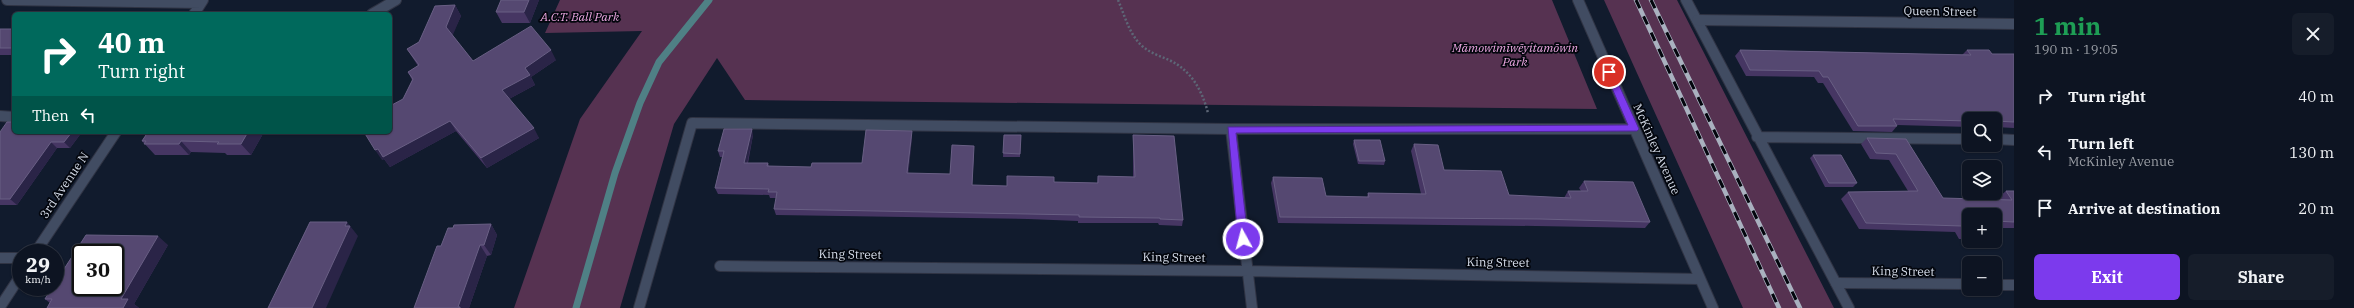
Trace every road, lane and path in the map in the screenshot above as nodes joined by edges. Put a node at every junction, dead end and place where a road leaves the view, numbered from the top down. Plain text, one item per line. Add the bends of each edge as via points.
1 (7, 0) edge
2 (396, 0) edge
3 (1118, 0) edge
4 (1578, 0) edge
5 (1686, 0) edge
6 (202, 2) edge
7 (195, 12) edge
8 (375, 12) edge
9 (1697, 20) junction
10 (2014, 24) edge
11 (0, 116) edge
12 (12, 117) edge
13 (1209, 128) junction
14 (1231, 129) junction
15 (1634, 129) junction
16 (115, 134) edge
17 (1757, 137) junction
18 (1962, 139) edge
19 (2002, 139) edge
20 (2014, 140) edge
21 (41, 244) edge
22 (0, 258) edge
23 (12, 258) edge
24 (720, 266) dead end
25 (1247, 271) junction
26 (1700, 279) junction
27 (1836, 283) junction
28 (1962, 284) edge
29 (2002, 285) edge
30 (2014, 285) edge
31 (12, 289) edge
32 (0, 307) edge
33 (639, 308) edge
34 (1252, 308) edge
35 (1713, 308) edge
36 (1849, 308) edge

1 - 6 street
2 - 8 street
3 - 13 path via 1137,41 1152,55 1187,72 1195,82 1208,111
4 - 15 street, McKinley Avenue
5 - 9 street
6 - 7 street
9 - 10 street, Queen Street
9 - 17 street
11 - 12 street
13 - 14 street
13 - 33 street via 692,123
14 - 15 street
14 - 25 street
15 - 26 street, McKinley Avenue
16 - 21 street, 3rd Avenue N
17 - 18 street
17 - 27 street
19 - 20 street
22 - 23 street
24 - 25 street, King Street
25 - 26 street, King Street
25 - 34 street
26 - 35 street, McKinley Avenue
27 - 28 street, King Street
27 - 36 street
29 - 30 street
31 - 32 street

